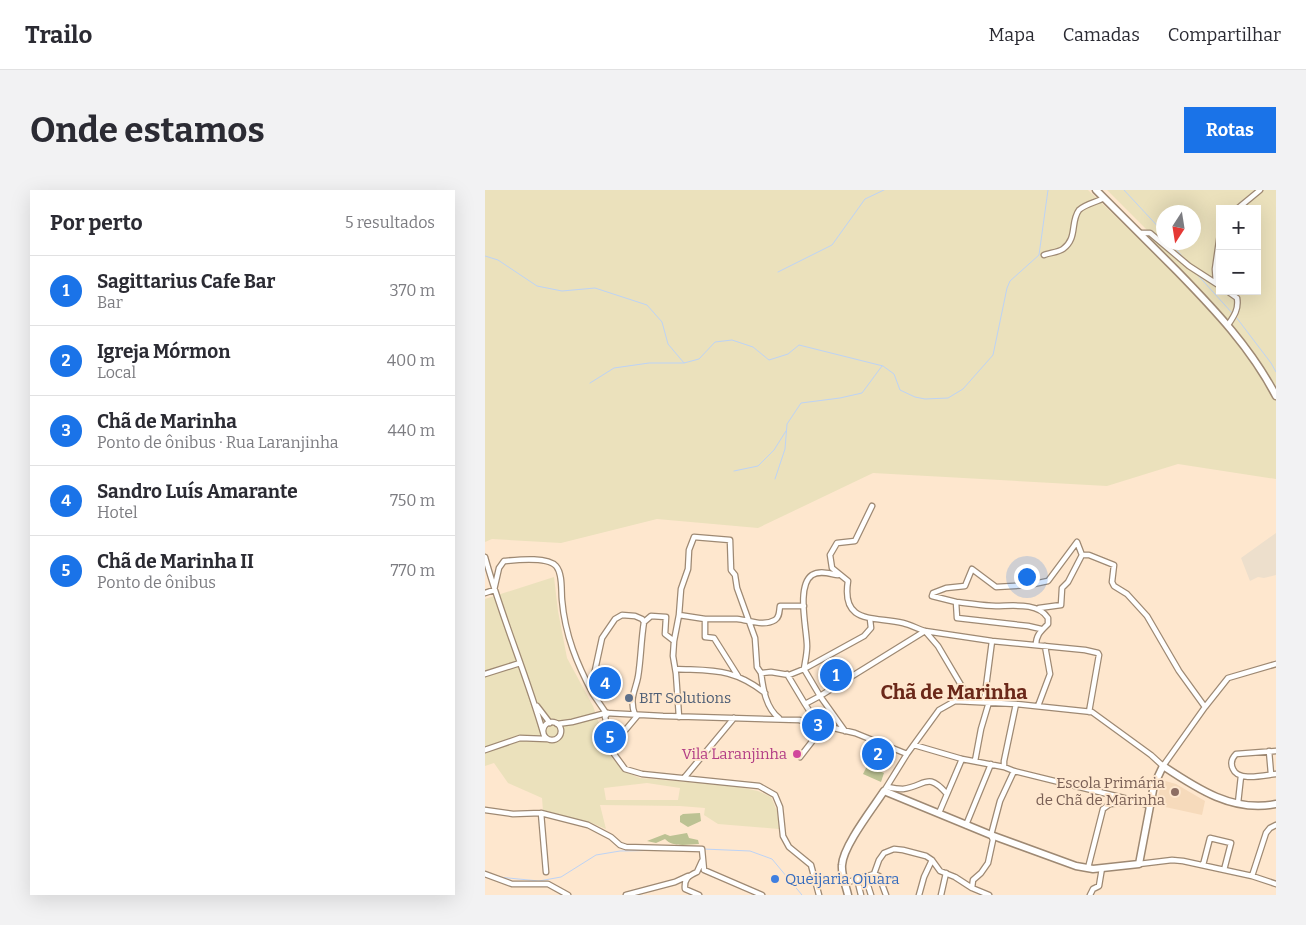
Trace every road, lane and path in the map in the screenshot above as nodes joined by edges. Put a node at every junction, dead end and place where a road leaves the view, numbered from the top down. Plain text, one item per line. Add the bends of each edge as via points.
1 (1096, 190) edge
2 (1260, 190) edge
3 (1104, 198) junction
4 (1242, 205) edge
5 (1139, 234) junction
6 (1044, 255) dead end
7 (1216, 261) edge
8 (1216, 274) edge
9 (1216, 284) edge
10 (1233, 295) edge
11 (1228, 325) junction
12 (1276, 396) edge
13 (872, 506) dead end
14 (1082, 554) junction
15 (485, 557) edge
16 (839, 575) junction
17 (494, 590) junction
18 (485, 593) edge
19 (956, 602) junction
20 (804, 606) junction
21 (1033, 608) junction
22 (679, 616) junction
23 (705, 619) junction
24 (871, 619) junction
25 (644, 622) junction
26 (750, 622) junction
27 (1041, 629) junction
28 (925, 631) junction
29 (943, 634) junction
30 (674, 641) junction
31 (992, 641) junction
32 (1035, 645) junction
33 (938, 646) junction
34 (1045, 646) junction
35 (520, 663) junction
36 (1276, 664) edge
37 (676, 669) junction
38 (804, 670) junction
39 (761, 673) junction
40 (485, 674) edge
41 (787, 674) junction
42 (738, 676) junction
43 (765, 693) junction
44 (593, 694) junction
45 (821, 696) junction
46 (534, 700) junction
47 (975, 701) junction
48 (987, 702) junction
49 (805, 704) junction
50 (1017, 704) junction
51 (1038, 706) junction
52 (1205, 707) junction
53 (1089, 712) junction
54 (607, 713) junction
55 (599, 714) junction
56 (637, 715) junction
57 (679, 717) junction
58 (734, 718) junction
59 (780, 719) junction
60 (606, 721) junction
61 (550, 723) junction
62 (817, 723) junction
63 (557, 724) junction
64 (824, 726) junction
65 (845, 731) junction
66 (543, 732) junction
67 (547, 739) junction
68 (914, 745) junction
69 (612, 746) junction
70 (485, 750) edge
71 (1269, 751) junction
72 (1276, 751) edge
73 (907, 754) junction
74 (800, 757) dead end
75 (962, 759) junction
76 (975, 761) junction
77 (991, 764) junction
78 (1163, 766) junction
79 (1004, 767) junction
80 (1014, 771) junction
81 (1273, 774) edge
82 (1241, 776) junction
83 (684, 778) junction
84 (885, 789) junction
85 (947, 794) junction
86 (1136, 802) junction
87 (1238, 803) junction
88 (1276, 804) edge
89 (1150, 806) junction
90 (485, 810) edge
91 (541, 813) junction
92 (939, 814) junction
93 (966, 825) junction
94 (1276, 825) edge
95 (991, 835) junction
96 (702, 856) junction
97 (932, 860) junction
98 (1139, 864) junction
99 (1203, 865) junction
100 (1088, 868) junction
101 (1102, 868) junction
102 (1224, 870) junction
103 (546, 872) dead end
104 (485, 874) edge
105 (874, 874) junction
106 (946, 874) junction
107 (688, 876) junction
108 (865, 876) junction
109 (1252, 876) junction
110 (857, 879) junction
111 (845, 883) junction
112 (1276, 884) edge
113 (972, 888) junction
114 (980, 893) edge
115 (568, 895) edge
116 (626, 895) edge
117 (699, 895) edge
118 (762, 895) edge
119 (819, 895) edge
120 (848, 895) edge
121 (861, 895) edge
122 (871, 895) edge
123 (886, 895) edge
124 (919, 895) edge
125 (941, 895) edge
126 (989, 895) edge
127 (1090, 895) edge

1 - 3 street
2 - 4 street
3 - 5 street
3 - 6 street via 1079,210 1073,235 1062,250
5 - 9 street via 1151,232 1189,266
5 - 11 street
7 - 8 street
10 - 11 street via 1237,298 1238,306
11 - 12 street via 1257,362
13 - 16 street via 855,541 837,543 833,549 832,568
14 - 19 street via 1077,542 1048,581 1029,585 996,588 972,569 965,586 946,588 932,596
14 - 21 street via 1063,588 1061,605
14 - 52 street via 1114,565 1114,586 1127,594 1147,616 1179,672
15 - 17 street
16 - 20 street via 821,572 812,575 807,581
16 - 24 street via 848,581 849,607
17 - 18 street
17 - 35 street
17 - 44 street via 504,561 547,561 556,566 572,649
19 - 21 street via 995,606 1016,604
19 - 27 street via 957,618
20 - 26 street via 780,606 776,620
20 - 38 street via 807,645
21 - 27 street via 1048,618 1048,624
22 - 23 street
22 - 26 street via 681,589 694,537 730,540 731,570
22 - 30 street
23 - 26 street
23 - 42 street via 705,637 714,638
24 - 28 street via 903,623
24 - 38 street via 871,628 864,636
25 - 30 street via 651,616 666,617 665,634
25 - 44 street via 635,616 622,615 601,638
25 - 56 street via 632,705
26 - 39 street via 757,667
27 - 32 street
28 - 29 street
28 - 33 street
28 - 45 street
29 - 31 street
29 - 33 street via 937,638
30 - 37 street
31 - 32 street
31 - 48 street
32 - 34 street
33 - 47 street via 968,697
34 - 51 street via 1050,674
34 - 53 street via 1098,652
35 - 40 street
35 - 46 street
36 - 52 street via 1228,678
37 - 42 street via 722,671
37 - 57 street
38 - 41 street
38 - 45 street
39 - 41 street
39 - 43 street
41 - 49 street
42 - 43 street
43 - 59 street via 772,713
44 - 54 street
45 - 49 street
45 - 65 street
46 - 61 street
46 - 66 street
47 - 48 street
47 - 68 street via 955,701 944,706
48 - 50 street
48 - 76 street
49 - 62 street
50 - 51 street
50 - 79 street
51 - 53 street
52 - 78 street
53 - 78 street
54 - 55 street
54 - 56 street
54 - 60 street
55 - 60 street
55 - 63 street
56 - 57 street
56 - 69 street
57 - 58 street
58 - 59 street
58 - 83 street
59 - 62 street
60 - 69 street
61 - 63 street
61 - 66 street
62 - 64 street
63 - 67 street via 560,736 554,740
64 - 65 street
64 - 74 street
65 - 73 street
66 - 67 street
67 - 70 street via 520,738
68 - 73 street
68 - 75 street
69 - 83 street via 625,769
71 - 72 street
71 - 81 street
71 - 82 street via 1236,754 1231,766
73 - 84 street
75 - 76 street
75 - 85 street
76 - 77 street
77 - 79 street
77 - 93 street
78 - 87 street via 1210,795
78 - 89 street via 1154,785
79 - 80 street
80 - 86 street
80 - 95 street via 1000,801
81 - 82 street
82 - 87 street
83 - 119 street via 759,786 775,796 780,807 783,836 789,847 811,865
84 - 85 street via 903,789 932,781
84 - 92 street
84 - 111 street via 845,853 842,865
85 - 92 street
86 - 89 street
86 - 100 street via 1110,804 1103,809
87 - 88 street
89 - 98 street
90 - 91 street
91 - 96 street via 588,825 620,845 698,848 702,849
91 - 103 street
92 - 93 street
93 - 95 street
94 - 109 street via 1265,833
95 - 100 street
95 - 113 street via 993,840 988,863 973,880
96 - 107 street via 697,872
96 - 118 street via 704,870
97 - 105 street via 894,849 884,852
97 - 106 street
97 - 124 street
98 - 99 street via 1172,860
98 - 101 street
99 - 102 street
99 - 102 street via 1211,838 1231,843
100 - 101 street
101 - 127 street via 1099,886
102 - 109 street
104 - 115 street via 512,884 548,884
105 - 108 street
105 - 123 street via 879,876
106 - 113 street
106 - 125 street
107 - 116 street
107 - 117 street via 685,889
108 - 110 street
108 - 122 street
109 - 112 street
110 - 111 street
110 - 121 street
111 - 120 street
113 - 114 street
114 - 126 street

